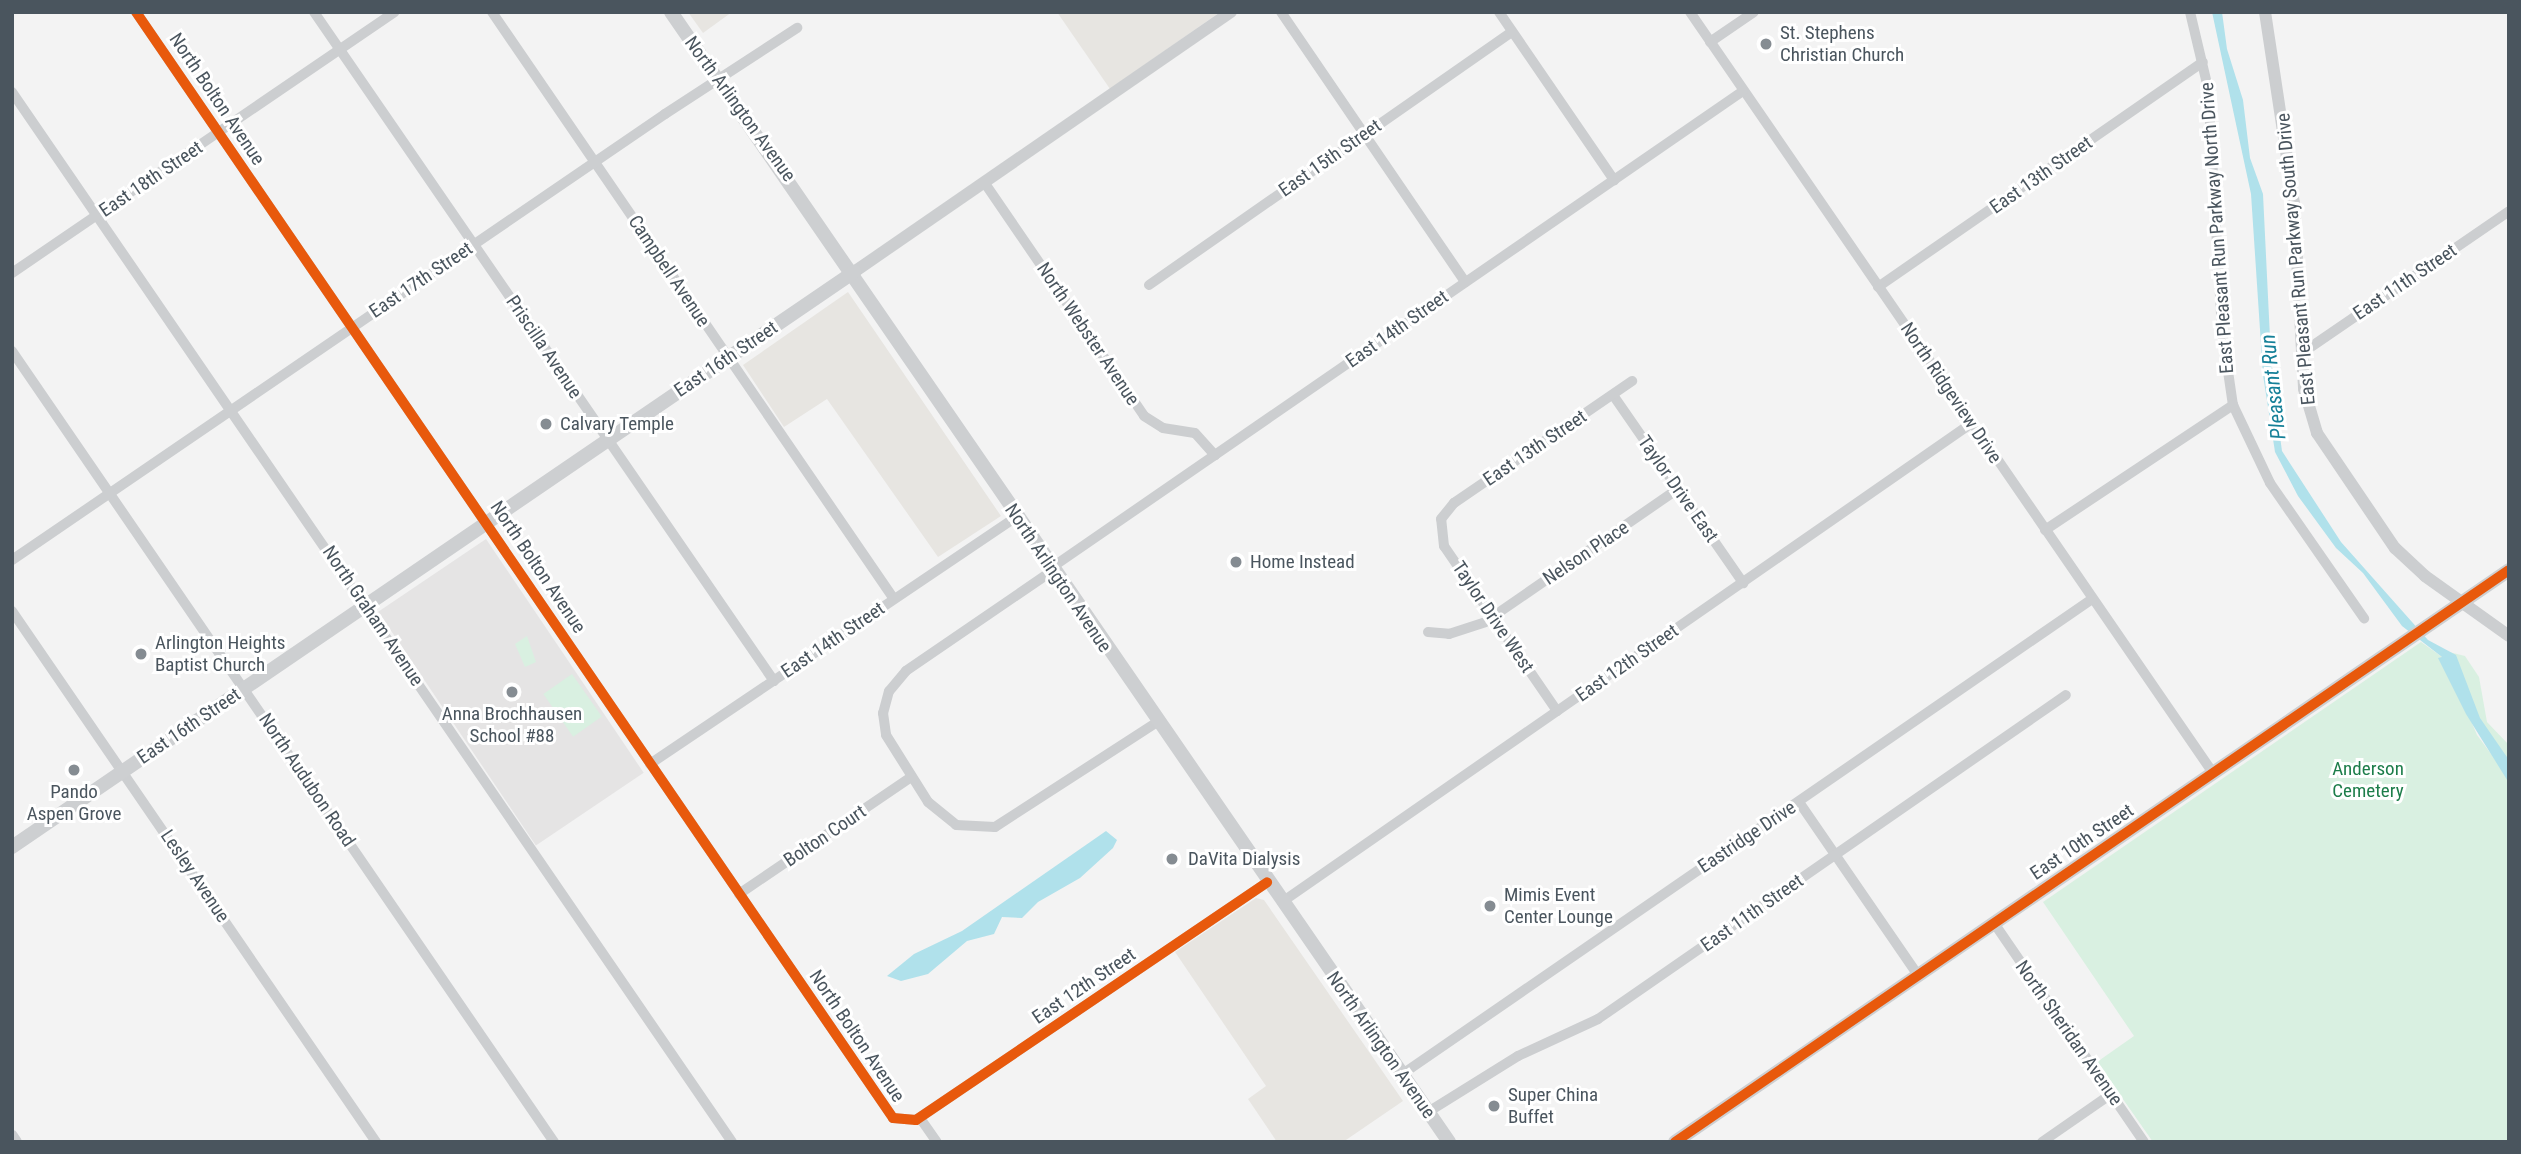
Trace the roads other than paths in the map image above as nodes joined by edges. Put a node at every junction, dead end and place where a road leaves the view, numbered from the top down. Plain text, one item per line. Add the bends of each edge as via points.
1 (136, 12) edge
2 (314, 12) edge
3 (394, 12) edge
4 (492, 12) edge
5 (671, 12) edge
6 (1231, 12) edge
7 (1281, 12) edge
8 (1499, 12) edge
9 (1689, 12) edge
10 (1754, 12) edge
11 (2190, 12) edge
12 (2269, 14) edge
13 (797, 28) dead end
14 (1512, 32) junction
15 (1710, 42) junction
16 (340, 49) junction
17 (2203, 62) junction
18 (719, 82) junction
19 (1743, 91) junction
20 (12, 92) edge
21 (219, 133) junction
22 (1364, 134) junction
23 (594, 162) junction
24 (1614, 180) junction
25 (984, 183) junction
26 (2509, 211) edge
27 (97, 215) junction
28 (474, 244) junction
29 (854, 272) junction
30 (12, 273) edge
31 (1465, 282) junction
32 (1149, 285) dead end
33 (1878, 287) junction
34 (352, 327) junction
35 (12, 351) edge
36 (2302, 353) junction
37 (729, 358) junction
38 (1632, 382) dead end
39 (1613, 395) junction
40 (2234, 405) junction
41 (231, 410) junction
42 (1972, 423) junction
43 (608, 440) junction
44 (1215, 455) junction
45 (1678, 489) junction
46 (110, 494) junction
47 (1016, 517) junction
48 (1441, 519) joint
49 (486, 523) junction
50 (2045, 530) junction
51 (12, 560) edge
52 (1051, 570) junction
53 (2509, 570) edge
54 (1743, 583) junction
55 (894, 599) junction
56 (2092, 599) junction
57 (2462, 602) junction
58 (366, 606) junction
59 (12, 611) edge
60 (1493, 617) junction
61 (2364, 618) dead end
62 (1428, 632) dead end
63 (2509, 636) edge
64 (774, 681) junction
65 (245, 688) junction
66 (2066, 695) dead end
67 (1557, 711) junction
68 (1157, 722) junction
69 (650, 764) junction
70 (123, 771) junction
71 (2213, 773) junction
72 (911, 777) junction
73 (1799, 802) junction
74 (12, 846) edge
75 (1835, 855) junction
76 (1267, 882) junction
77 (739, 894) junction
78 (1282, 902) junction
79 (1994, 923) junction
80 (1918, 975) junction
81 (1401, 1075) junction
82 (2111, 1094) junction
83 (1428, 1112) junction
84 (920, 1118) junction
85 (12, 1136) edge
86 (16, 1142) edge
87 (376, 1142) edge
88 (554, 1142) edge
89 (732, 1142) edge
90 (937, 1142) edge
91 (1449, 1142) edge
92 (1675, 1142) edge
93 (2042, 1142) edge
94 (2144, 1142) edge

1 - 21 street, North Bolton Avenue
2 - 16 street, Priscilla Avenue
3 - 16 street, East 18th Street
4 - 23 street, Campbell Avenue
5 - 18 main road, North Arlington Avenue
6 - 25 street, East 16th Street
7 - 22 street
8 - 14 street
9 - 15 street, North Ridgeview Drive
10 - 15 street
11 - 17 street, East Pleasant Run Parkway North Drive
12 - 36 street, East Pleasant Run Parkway South Drive via 2291,176
13 - 18 street, East 17th Street
14 - 22 street, East 15th Street
14 - 24 street
15 - 19 street, North Ridgeview Drive
16 - 21 street, East 18th Street
16 - 28 street, Priscilla Avenue
17 - 33 street, East 13th Street
17 - 40 street, East Pleasant Run Parkway North Drive via 2222,330
18 - 23 street, East 17th Street
18 - 29 main road, North Arlington Avenue
19 - 24 street, East 14th Street
19 - 33 street, North Ridgeview Drive
20 - 27 street, North Graham Avenue
21 - 27 street, East 18th Street
21 - 34 street, North Bolton Avenue
22 - 31 street
22 - 32 street, East 15th Street
23 - 28 street, East 17th Street
23 - 37 street, Campbell Avenue
24 - 31 street, East 14th Street
25 - 29 street, East 16th Street
25 - 44 street, North Webster Avenue via 1144,416 1163,428 1195,433
26 - 36 street, East 11th Street
27 - 30 street, East 18th Street
27 - 41 street, North Graham Avenue
28 - 34 street, East 17th Street
28 - 43 street, Priscilla Avenue
29 - 37 main road, East 16th Street
29 - 47 main road, North Arlington Avenue
31 - 44 street, East 14th Street
33 - 42 street, North Ridgeview Drive
34 - 41 street, East 17th Street
34 - 49 street, North Bolton Avenue
35 - 46 street, North Audubon Road
36 - 57 street, East Pleasant Run Parkway South Drive via 2309,411 2329,457 2395,548
37 - 43 main road, East 16th Street
37 - 55 street, Campbell Avenue
38 - 39 street, East 13th Street
39 - 45 street, Taylor Drive East
39 - 48 street, East 13th Street via 1454,503
40 - 50 street
40 - 61 street, East Pleasant Run Parkway North Drive via 2270,483
41 - 46 street, East 17th Street
41 - 58 street, North Graham Avenue
42 - 50 street, North Ridgeview Drive
42 - 54 street, East 12th Street
43 - 49 main road, East 16th Street
43 - 64 street, Priscilla Avenue
44 - 52 street, East 14th Street
45 - 54 street, Taylor Drive East
45 - 60 street, Nelson Place
46 - 51 street, East 17th Street
46 - 65 street, North Audubon Road
47 - 52 main road, North Arlington Avenue
47 - 55 street, East 14th Street
48 - 60 street, Taylor Drive West via 1443,543
49 - 58 main road, East 16th Street
49 - 69 street, North Bolton Avenue
50 - 56 street, North Ridgeview Drive
52 - 68 main road, North Arlington Avenue
52 - 72 street, East 14th Street via 906,671 891,687 884,731
53 - 57 main road, East 10th Street
54 - 67 street, East 12th Street
55 - 64 street, East 14th Street
56 - 71 street, North Ridgeview Drive
56 - 73 street, Eastridge Drive
57 - 63 street, East Pleasant Run Parkway South Drive
57 - 71 main road, East 10th Street
58 - 65 main road, East 16th Street
58 - 89 street, North Graham Avenue
59 - 70 street, Lesley Avenue
60 - 62 street, Nelson Place via 1449,634
60 - 67 street, Taylor Drive West
64 - 69 street, East 14th Street
65 - 70 main road, East 16th Street
65 - 88 street, North Audubon Road
66 - 75 street, East 11th Street
67 - 78 street, East 12th Street
68 - 72 street, East 14th Street via 991,828 968,828 947,821
68 - 76 main road, North Arlington Avenue
69 - 77 street, North Bolton Avenue
70 - 74 main road, East 16th Street
70 - 87 street, Lesley Avenue
71 - 79 main road, East 10th Street
72 - 77 street, Bolton Court
73 - 75 street
73 - 81 street, Eastridge Drive
75 - 80 street
75 - 83 street, East 11th Street via 1598,1019 1518,1056
76 - 78 main road, North Arlington Avenue
76 - 84 street, East 12th Street
77 - 84 street, North Bolton Avenue via 890,1115 906,1123
78 - 81 main road, North Arlington Avenue
79 - 80 main road, East 10th Street
79 - 82 street, North Sheridan Avenue
80 - 92 main road, East 10th Street
81 - 83 main road, North Arlington Avenue
82 - 93 street
82 - 94 street, North Sheridan Avenue
83 - 91 main road, North Arlington Avenue
84 - 90 street, North Bolton Avenue
85 - 86 street

